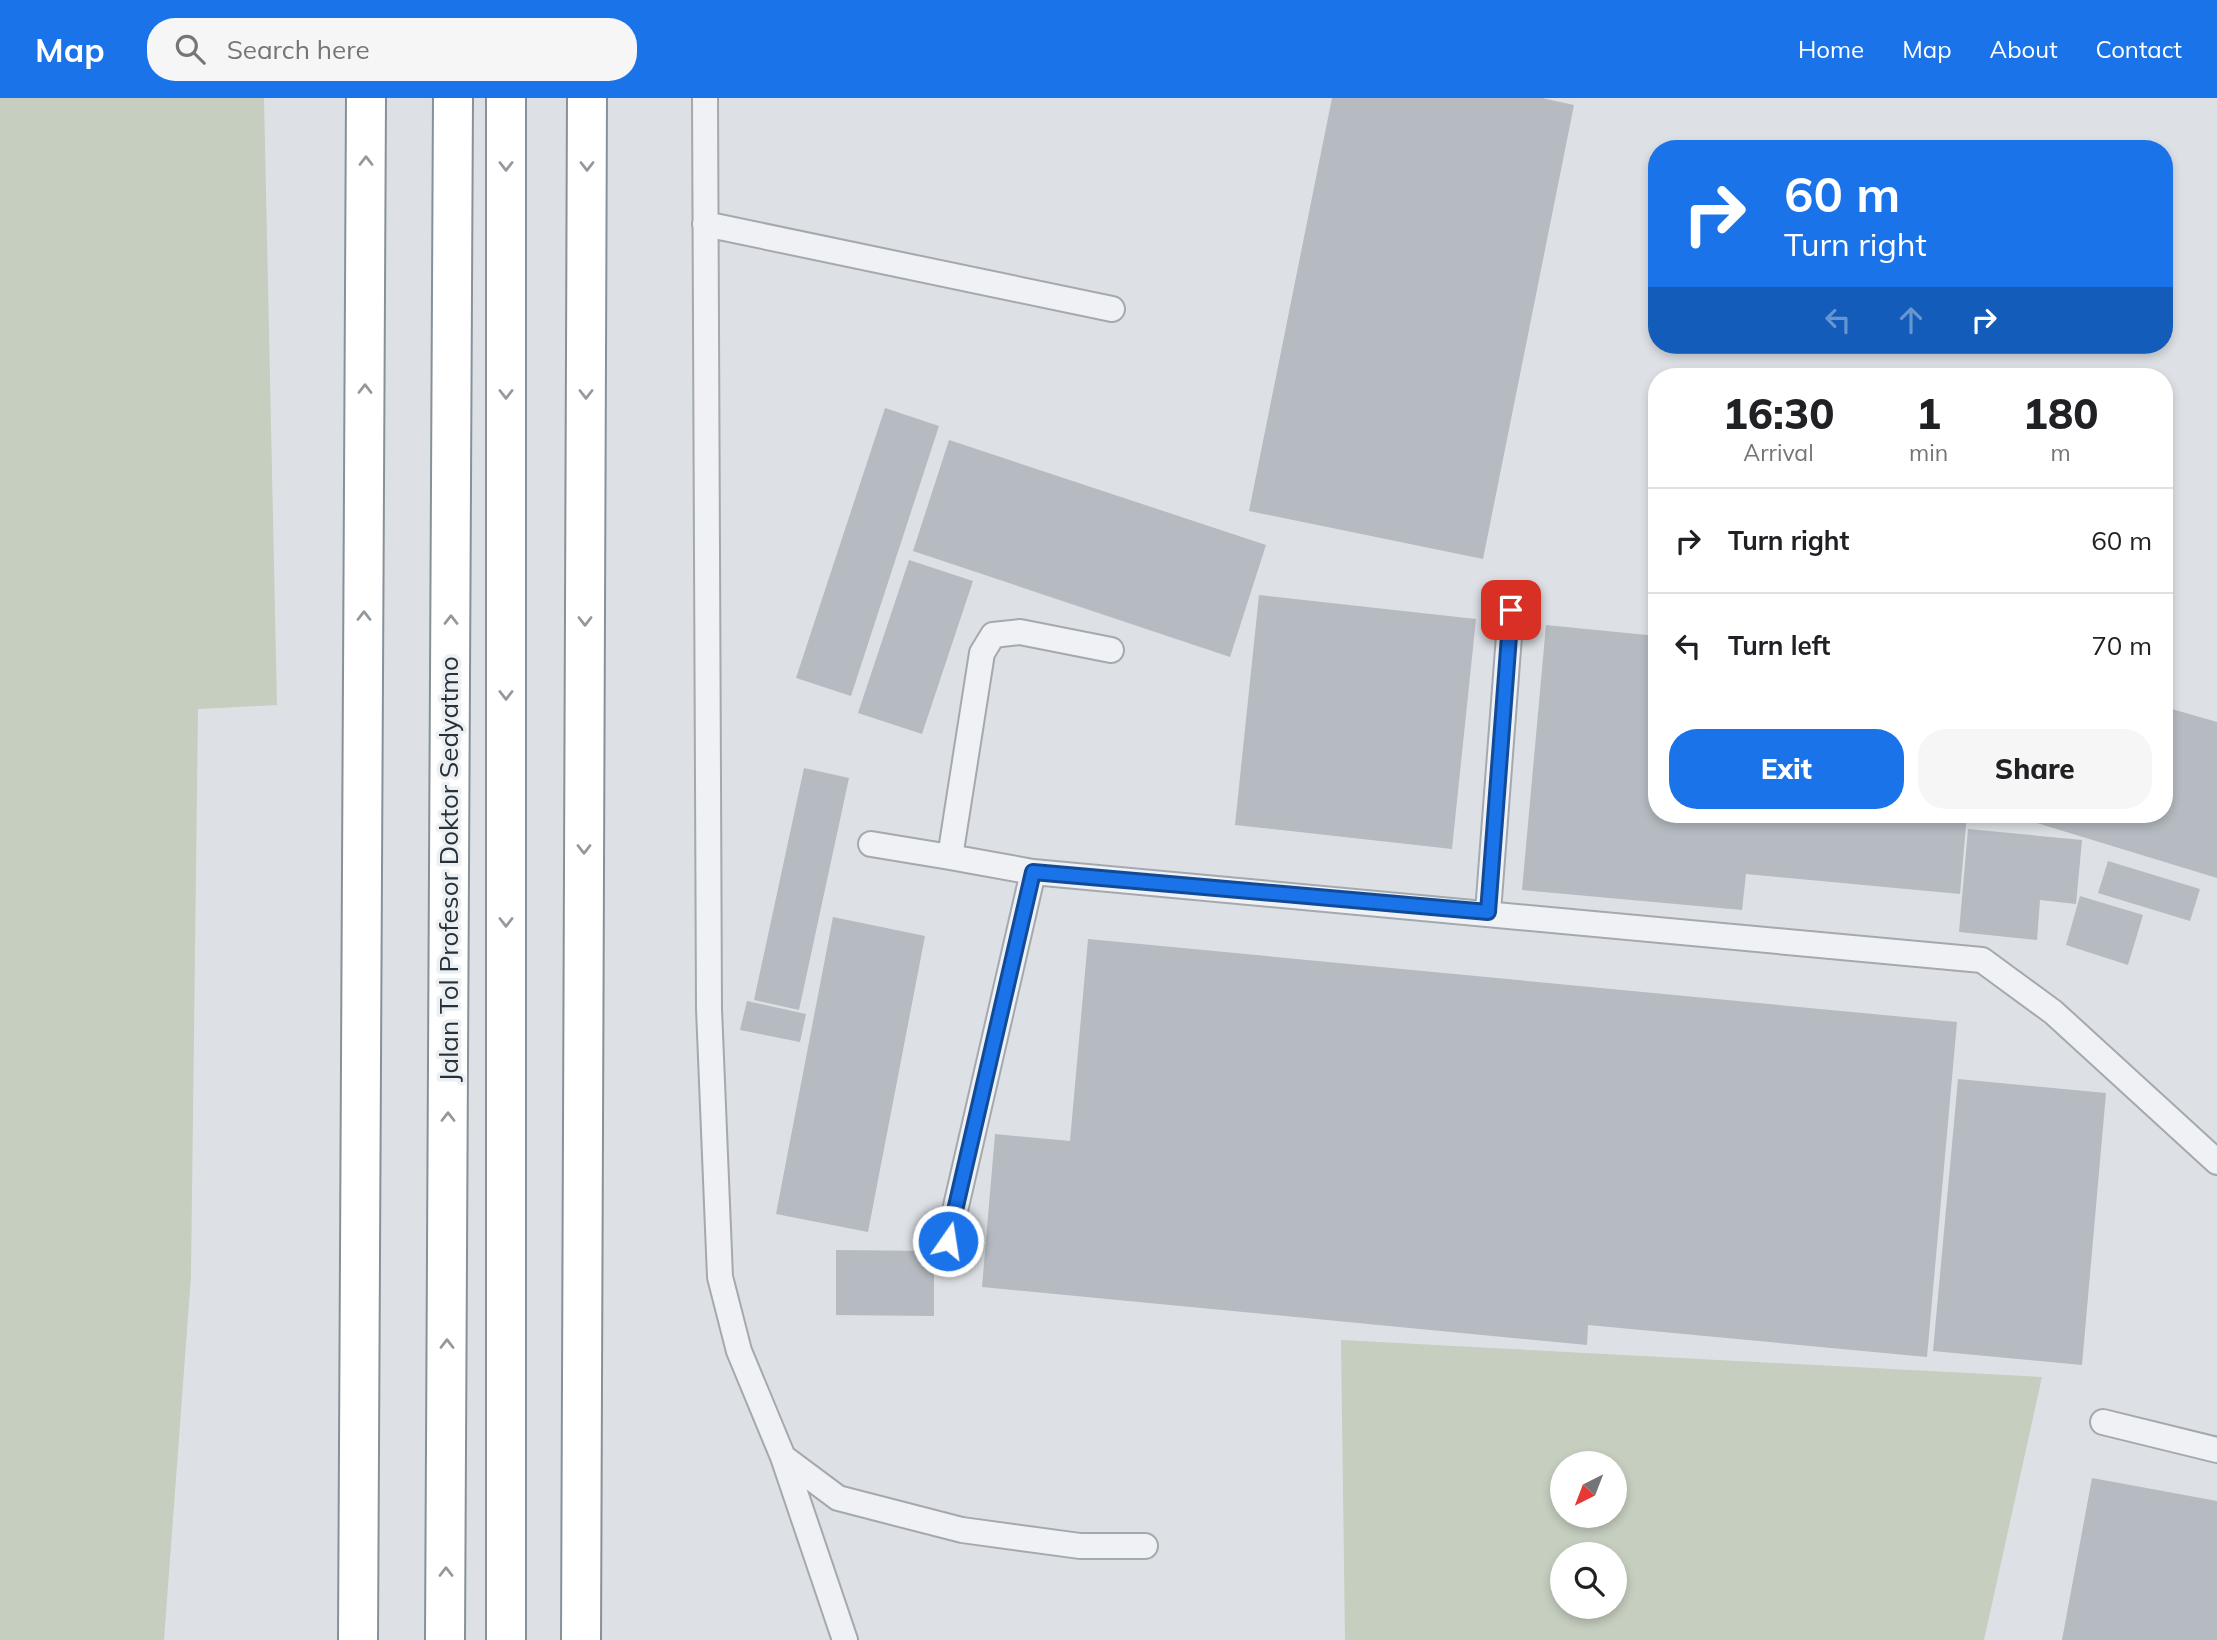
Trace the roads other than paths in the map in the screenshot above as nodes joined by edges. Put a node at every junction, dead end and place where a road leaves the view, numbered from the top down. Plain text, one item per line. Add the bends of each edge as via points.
1 (366, 98) edge
2 (453, 98) edge
3 (506, 98) edge
4 (587, 98) edge
5 (705, 98) edge
6 (705, 223) junction
7 (1112, 309) dead end
8 (1511, 610) dead end
9 (1111, 650) dead end
10 (364, 659) junction
11 (871, 844) dead end
12 (950, 857) junction
13 (1033, 872) junction
14 (1488, 912) junction
15 (2217, 1162) edge
16 (948, 1241) dead end
17 (2103, 1422) dead end
18 (2217, 1450) edge
19 (783, 1457) junction
20 (1145, 1546) dead end
21 (339, 1640) edge
22 (358, 1640) edge
23 (445, 1640) edge
24 (506, 1640) edge
25 (581, 1640) edge
26 (845, 1640) edge

10 -> 1 highway
23 -> 2 highway, Jalan Tol Profesor Doktor Sedyatmo
3 -> 24 highway
4 -> 25 highway
5 - 6 lane
6 - 7 lane
6 - 19 lane via 709,1009 720,1277 739,1352
8 - 14 lane
9 - 12 lane via 1020,632 993,635 982,653
10 - 21 highway
10 - 22 highway
11 - 12 lane
12 - 13 lane
13 - 14 lane
13 - 16 lane
14 - 15 lane via 1982,960 2053,1012
17 - 18 lane
19 - 20 lane via 838,1498 962,1530 1080,1546
19 - 26 lane

